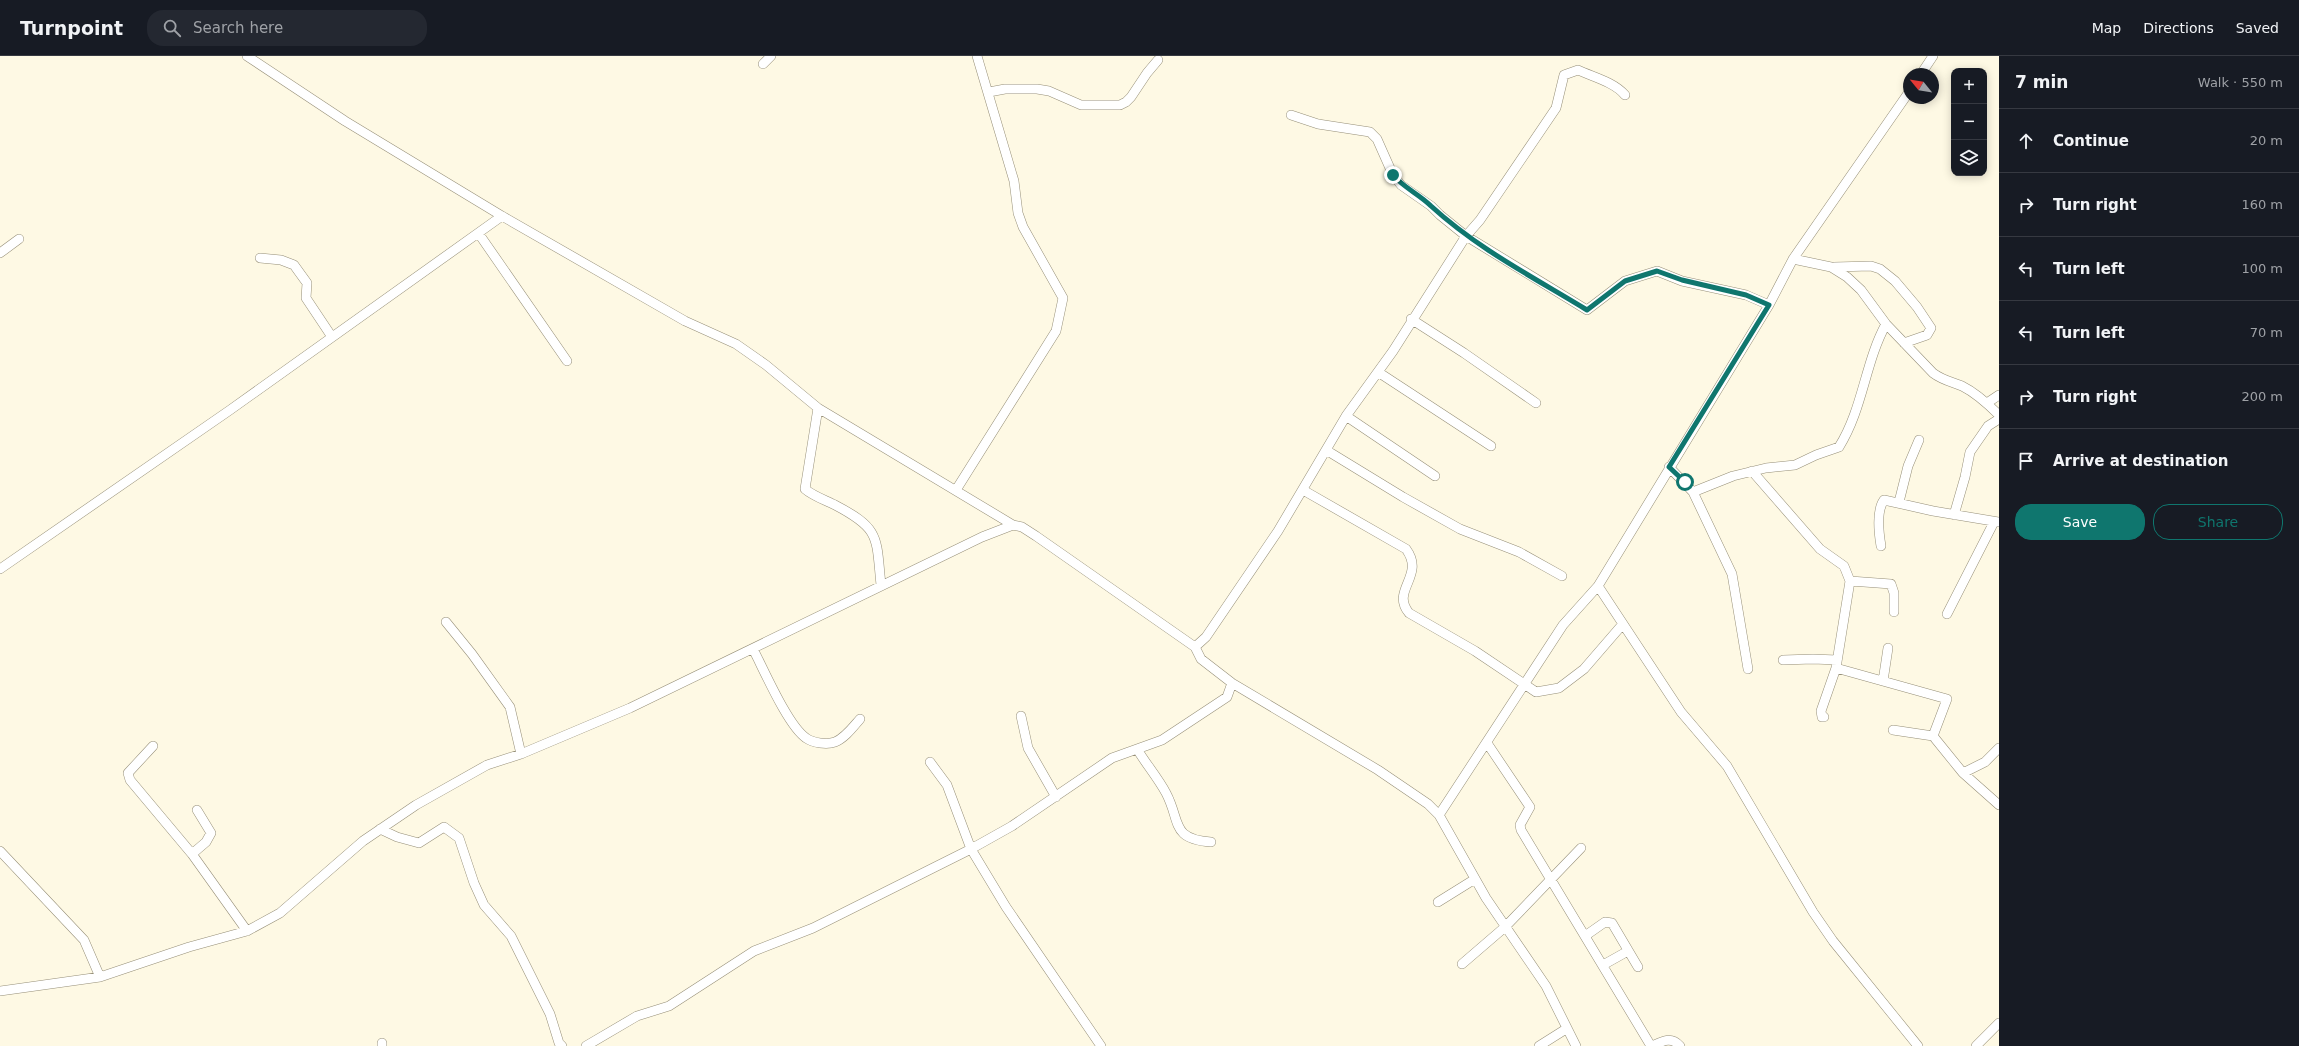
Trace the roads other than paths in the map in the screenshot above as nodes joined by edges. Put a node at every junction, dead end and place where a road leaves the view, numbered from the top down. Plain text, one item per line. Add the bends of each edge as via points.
1 (247, 56) edge
2 (771, 56) edge
3 (977, 56) edge
4 (1933, 56) edge
5 (1158, 60) dead end
6 (763, 64) dead end
7 (1925, 68) edge
8 (988, 92) junction
9 (1625, 95) dead end
10 (1903, 101) edge
11 (1291, 115) dead end
12 (502, 216) junction
13 (479, 234) junction
14 (1466, 236) junction
15 (19, 239) dead end
16 (0, 253) edge
17 (260, 258) dead end
18 (1793, 259) junction
19 (1831, 267) junction
20 (1769, 305) junction
21 (1411, 319) junction
22 (1886, 324) junction
23 (332, 337) junction
24 (1904, 343) junction
25 (568, 361) dead end
26 (1378, 372) junction
27 (1999, 395) edge
28 (1987, 403) junction
29 (1536, 404) dead end
30 (818, 408) junction
31 (1999, 415) edge
32 (1346, 416) junction
33 (1999, 419) edge
34 (1919, 440) dead end
35 (1491, 446) dead end
36 (1326, 450) junction
37 (1669, 467) junction
38 (1752, 471) junction
39 (1435, 476) dead end
40 (956, 490) junction
41 (1303, 490) junction
42 (1693, 492) junction
43 (1899, 502) junction
44 (1954, 515) junction
45 (1997, 522) edge
46 (1012, 525) junction
47 (1881, 546) dead end
48 (0, 569) edge
49 (1562, 576) dead end
50 (1850, 582) junction
51 (881, 585) junction
52 (1598, 586) junction
53 (1894, 612) dead end
54 (1947, 614) dead end
55 (446, 622) dead end
56 (1622, 625) junction
57 (1195, 647) junction
58 (1888, 648) dead end
59 (753, 649) junction
60 (1783, 660) dead end
61 (1836, 664) junction
62 (1748, 670) dead end
63 (1883, 681) junction
64 (1232, 683) junction
65 (1526, 684) junction
66 (1021, 716) dead end
67 (1824, 717) dead end
68 (860, 719) dead end
69 (1893, 730) dead end
70 (1933, 736) junction
71 (1487, 743) junction
72 (153, 746) dead end
73 (1999, 748) edge
74 (1137, 749) junction
75 (521, 754) junction
76 (930, 762) dead end
77 (1963, 773) junction
78 (1056, 797) junction
79 (1999, 805) edge
80 (197, 810) dead end
81 (1440, 815) junction
82 (380, 829) junction
83 (1211, 842) dead end
84 (1581, 848) dead end
85 (971, 850) junction
86 (0, 851) edge
87 (192, 854) junction
88 (1550, 878) junction
89 (1475, 879) junction
90 (1438, 902) dead end
91 (1505, 927) junction
92 (247, 931) junction
93 (1585, 936) junction
94 (1628, 951) junction
95 (1462, 964) dead end
96 (1603, 965) junction
97 (1638, 967) dead end
98 (100, 977) junction
99 (0, 991) edge
100 (1999, 1022) edge
101 (1566, 1029) junction
102 (562, 1046) edge
103 (586, 1046) edge
104 (1101, 1046) edge
105 (1538, 1046) edge
106 (1576, 1046) edge
107 (1651, 1046) edge
108 (1680, 1046) edge
109 (1918, 1046) edge
110 (1976, 1046) edge

1 - 12 street via 345,121
2 - 6 street
3 - 8 street
4 - 7 street
5 - 8 street via 1146,73 1131,97 1120,104 1081,105 1049,91 1037,89
8 - 40 street via 1014,181 1018,213 1023,227 1063,298 1056,331
9 - 14 street via 1608,83 1578,70 1564,75 1556,108 1480,220
10 - 18 street
11 - 14 street via 1318,124 1370,132 1377,139 1393,175 1401,185
12 - 13 street
12 - 30 street via 685,321 736,344
13 - 23 street
13 - 25 street
14 - 20 street via 1587,310 1625,281 1657,271 1682,280 1746,295
14 - 21 street
15 - 16 street
17 - 23 street via 281,260 294,265 307,283 306,298
18 - 19 street
18 - 20 street
19 - 22 street via 1848,277 1861,290
19 - 24 street via 1876,267 1895,282 1931,328 1928,335
20 - 37 street
21 - 26 street via 1393,352
21 - 29 street
22 - 24 street
22 - 38 street via 1864,388 1839,447 1795,465
23 - 48 street
24 - 28 street via 1938,377 1963,387
26 - 32 street
26 - 35 street
27 - 28 street
28 - 31 street
30 - 40 street
30 - 51 street via 805,488 867,525 876,542
32 - 36 street
32 - 39 street
33 - 44 street via 1988,426 1970,452
34 - 43 street via 1908,466
36 - 41 street
36 - 49 street via 1460,528 1519,552
37 - 42 street
37 - 52 street
38 - 42 street
38 - 50 street via 1820,549 1844,566
40 - 46 street
41 - 57 street via 1206,637
41 - 65 street via 1406,549 1413,558 1414,570 1403,594 1404,606 1409,613
42 - 62 street via 1732,574
43 - 44 street
43 - 47 street via 1887,499 1882,503 1878,532
44 - 45 street
45 - 54 street
46 - 51 street
46 - 57 street via 1022,527 1036,536
50 - 53 street via 1891,584 1894,593
50 - 61 street
51 - 59 street
52 - 56 street
52 - 65 street via 1563,625
55 - 75 street via 510,707
56 - 65 street via 1584,670 1559,688 1536,692
56 - 109 street via 1681,712 1727,766 1813,912 1833,941
57 - 64 street via 1201,659
58 - 63 street
59 - 68 street via 794,727 806,738 820,743 835,742 849,732
59 - 75 street via 630,708
60 - 61 street via 1813,659
61 - 63 street
61 - 67 street via 1821,712
63 - 70 street via 1947,699
64 - 74 street via 1227,697 1162,740
64 - 81 street via 1378,770
65 - 71 street
66 - 78 street via 1028,748
69 - 70 street
70 - 77 street
71 - 81 street
71 - 88 street via 1527,801 1529,811 1520,825 1521,830
72 - 87 street via 128,773 130,780
73 - 77 street via 1985,762
74 - 78 street via 1112,758
74 - 83 street via 1167,794 1174,818 1182,832 1191,840
75 - 82 street via 487,765 416,805
76 - 85 street via 947,785
77 - 79 street
78 - 85 street
80 - 87 street via 211,833 206,842
81 - 89 street
82 - 92 street via 280,913
82 - 102 street via 419,843 444,827 459,838 482,900 511,936 550,1014
84 - 88 street
85 - 103 street via 813,928 754,951 669,1006 637,1016
85 - 104 street via 1006,907
86 - 98 street via 84,940
87 - 92 street
88 - 91 street
88 - 93 street
89 - 90 street
89 - 91 street
91 - 95 street
91 - 101 street via 1546,986
92 - 98 street via 189,947
93 - 94 street via 1609,921 1615,925
93 - 96 street
94 - 96 street
94 - 97 street
96 - 107 street
98 - 99 street
100 - 110 street
101 - 105 street
101 - 106 street
107 - 108 street via 1667,1039 1675,1041

